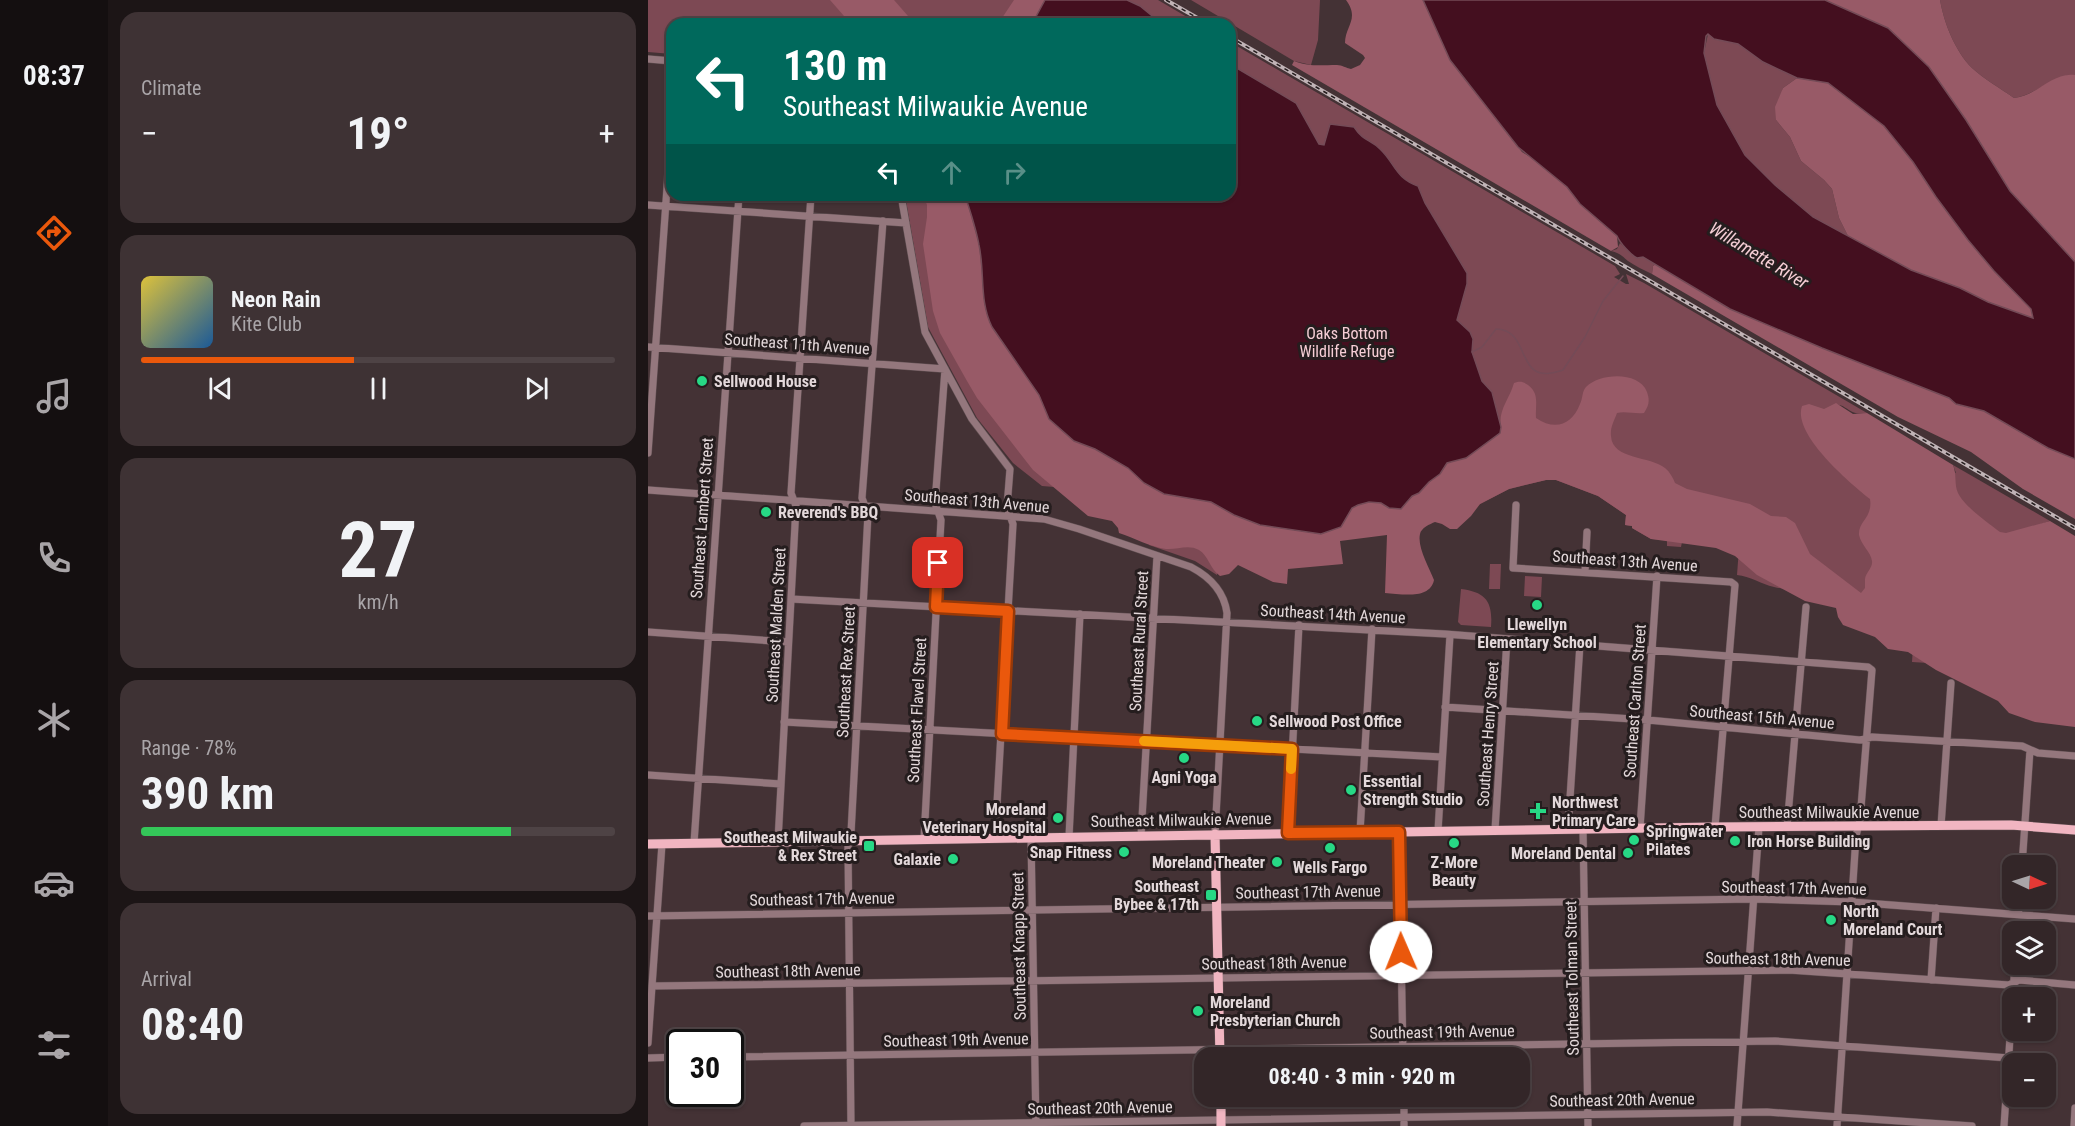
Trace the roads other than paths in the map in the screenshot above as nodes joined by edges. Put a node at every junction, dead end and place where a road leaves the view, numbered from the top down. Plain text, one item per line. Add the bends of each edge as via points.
1 (648, 59) edge
2 (666, 60) edge
3 (666, 201) edge
4 (739, 201) edge
5 (811, 201) edge
6 (902, 201) edge
7 (648, 205) edge
8 (666, 206) junction
9 (738, 211) junction
10 (810, 216) junction
11 (883, 221) junction
12 (906, 223) junction
13 (652, 347) edge
14 (727, 352) junction
15 (800, 358) junction
16 (872, 363) junction
17 (945, 369) junction
18 (648, 453) edge
19 (648, 490) edge
20 (717, 495) junction
21 (793, 500) junction
22 (865, 505) junction
23 (1516, 505) dead end
24 (938, 510) junction
25 (1010, 516) junction
26 (1587, 532) dead end
27 (1157, 556) junction
28 (1585, 572) junction
29 (1657, 576) junction
30 (791, 599) junction
31 (864, 601) junction
32 (936, 607) junction
33 (1806, 607) dead end
34 (1008, 611) junction
35 (1080, 614) junction
36 (1153, 618) junction
37 (1226, 622) junction
38 (1299, 625) junction
39 (1372, 629) junction
40 (648, 632) edge
41 (1450, 635) junction
42 (708, 637) junction
43 (1507, 639) junction
44 (788, 642) junction
45 (1580, 644) junction
46 (1652, 649) junction
47 (1730, 655) junction
48 (1802, 661) junction
49 (1950, 683) dead end
50 (1445, 707) junction
51 (1503, 711) junction
52 (1575, 716) junction
53 (1648, 720) junction
54 (784, 722) junction
55 (857, 726) junction
56 (1723, 726) junction
57 (930, 730) junction
58 (1795, 733) junction
59 (1002, 734) junction
60 (1074, 737) junction
61 (1866, 738) junction
62 (1147, 741) junction
63 (1947, 742) junction
64 (1220, 745) junction
65 (1292, 749) junction
66 (2030, 750) junction
67 (1365, 753) junction
68 (2075, 756) edge
69 (1442, 757) junction
70 (648, 775) edge
71 (697, 778) junction
72 (781, 784) junction
73 (1941, 826) junction
74 (2025, 826) junction
75 (1715, 827) junction
76 (1759, 827) junction
77 (1787, 827) junction
78 (1858, 827) junction
79 (1640, 828) junction
80 (1568, 829) junction
81 (1583, 829) junction
82 (1495, 830) junction
83 (2075, 830) edge
84 (1438, 831) junction
85 (1360, 832) junction
86 (1399, 832) junction
87 (1288, 833) junction
88 (1215, 834) junction
89 (1142, 836) junction
90 (1031, 837) junction
91 (1069, 837) junction
92 (996, 838) junction
93 (924, 839) junction
94 (850, 840) junction
95 (778, 841) junction
96 (694, 843) junction
97 (648, 844) edge
98 (662, 844) junction
99 (2023, 855) edge
100 (1753, 899) junction
101 (1584, 902) junction
102 (1851, 902) junction
103 (1400, 904) junction
104 (1217, 906) junction
105 (1936, 908) junction
106 (2019, 909) edge
107 (1032, 910) junction
108 (849, 913) junction
109 (2019, 914) junction
110 (657, 915) junction
111 (648, 916) edge
112 (2075, 919) edge
113 (2018, 921) edge
114 (1748, 970) junction
115 (1585, 972) junction
116 (1847, 974) junction
117 (1401, 975) junction
118 (2014, 975) edge
119 (1219, 977) junction
120 (1931, 980) junction
121 (1034, 981) junction
122 (2014, 983) junction
123 (850, 984) junction
124 (2075, 985) edge
125 (652, 986) junction
126 (1743, 1041) junction
127 (648, 1043) edge
128 (1586, 1043) junction
129 (1403, 1046) junction
130 (1220, 1047) edge
131 (1377, 1047) edge
132 (1842, 1047) junction
133 (1034, 1052) junction
134 (1194, 1053) edge
135 (2009, 1053) edge
136 (851, 1055) junction
137 (744, 1057) edge
138 (648, 1058) edge
139 (666, 1058) edge
140 (2002, 1058) edge
141 (1221, 1107) edge
142 (1404, 1107) edge
143 (2005, 1107) edge
144 (2075, 1108) edge
145 (1738, 1112) junction
146 (1588, 1113) junction
147 (1404, 1116) junction
148 (1838, 1122) edge
149 (1221, 1123) edge
150 (1036, 1125) edge
151 (804, 1126) edge
152 (851, 1126) edge
153 (1404, 1126) edge
154 (1588, 1126) edge
155 (1737, 1126) edge
156 (1972, 1126) edge
157 (2004, 1126) edge
158 (2074, 1126) edge

1 - 2 street
3 - 8 street
4 - 9 street, Southeast Lambert Street
5 - 10 street, Southeast Malden Street
6 - 12 street
7 - 8 street
8 - 9 street
8 - 13 street
9 - 10 street
9 - 14 street, Southeast Lambert Street
10 - 11 street
10 - 15 street, Southeast Malden Street
11 - 12 street
11 - 16 street, Southeast Rex Street
12 - 17 street via 924,327
13 - 14 street, Southeast 11th Avenue
13 - 18 street
14 - 15 street, Southeast 11th Avenue
14 - 20 street, Southeast Lambert Street
15 - 16 street, Southeast 11th Avenue
15 - 21 street, Southeast Malden Street
16 - 17 street, Southeast 11th Avenue
16 - 22 street, Southeast Rex Street via 862,498
17 - 24 street, Southeast Flavel Street via 935,503
17 - 25 street via 972,419 1010,468
19 - 20 street, Southeast 13th Avenue
20 - 21 street, Southeast 13th Avenue
20 - 42 street, Southeast Lambert Street
21 - 22 street, Southeast 13th Avenue
21 - 30 street, Southeast Malden Street
22 - 24 street, Southeast 13th Avenue
22 - 31 street, Southeast Rex Street via 868,514
23 - 28 street, Southeast 13th Avenue via 1513,568
24 - 25 street, Southeast 13th Avenue
24 - 32 street, Southeast Flavel Street via 941,520
25 - 27 street, Southeast 13th Avenue via 1053,521
25 - 34 street via 1013,524
26 - 28 street
27 - 36 street, Southeast Rural Street
27 - 37 street, Southeast 13th Avenue via 1191,567 1214,584 1224,600
28 - 29 street, Southeast 13th Avenue
29 - 46 street, Southeast Carlton Street
29 - 47 street, Southeast 13th Avenue via 1735,585
30 - 31 street, Southeast 14th Avenue
30 - 44 street, Southeast Malden Street
31 - 32 street, Southeast 14th Avenue
31 - 55 street, Southeast Rex Street
32 - 34 street, Southeast 14th Avenue
32 - 57 street, Southeast Flavel Street
33 - 48 street
34 - 35 street, Southeast 14th Avenue
34 - 59 street
35 - 36 street, Southeast 14th Avenue
35 - 60 street
36 - 37 street, Southeast 14th Avenue
36 - 62 street, Southeast Rural Street
37 - 38 street, Southeast 14th Avenue
37 - 64 street, Southeast 13th Avenue
38 - 39 street, Southeast 14th Avenue
38 - 65 street
39 - 41 street, Southeast 14th Avenue
39 - 67 street
40 - 42 street
41 - 43 street, Southeast 14th Avenue
41 - 50 street
42 - 44 street
42 - 71 street, Southeast Lambert Street
43 - 45 street, Southeast 14th Avenue
43 - 51 street, Southeast Henry Street
44 - 54 street, Southeast Malden Street
45 - 46 street, Southeast 14th Avenue
45 - 52 street
46 - 47 street, Southeast 14th Avenue
46 - 53 street, Southeast Carlton Street
47 - 48 street, Southeast 14th Avenue
47 - 56 street
48 - 58 street
48 - 61 street, Southeast 14th Avenue via 1872,670
49 - 63 street
50 - 51 street, Southeast 15th Avenue
50 - 69 street
51 - 52 street, Southeast 15th Avenue
51 - 82 street, Southeast Henry Street
52 - 53 street, Southeast 15th Avenue
52 - 80 street
53 - 56 street, Southeast 15th Avenue
53 - 79 street, Southeast Carlton Street
54 - 55 street
54 - 72 street, Southeast Malden Street
55 - 57 street
55 - 94 street, Southeast Rex Street
56 - 58 street, Southeast 15th Avenue
56 - 75 street
57 - 59 street
57 - 93 street, Southeast Flavel Street
58 - 61 street, Southeast 15th Avenue
58 - 77 street
59 - 60 street
59 - 92 street
60 - 62 street
60 - 91 street
61 - 63 street, Southeast 15th Avenue
61 - 78 street
62 - 64 street
62 - 89 street, Southeast Rural Street
63 - 66 street, Southeast 15th Avenue via 2022,746
63 - 73 street
64 - 65 street
64 - 88 street, Southeast 13th Avenue
65 - 67 street
65 - 87 street
66 - 68 street, Southeast 15th Avenue
66 - 74 street
67 - 69 street
67 - 85 street
69 - 84 street
70 - 71 street
71 - 72 street
71 - 96 street, Southeast Lambert Street
72 - 95 street, Southeast Malden Street
73 - 74 main road, Southeast Milwaukie Avenue
73 - 78 main road, Southeast Milwaukie Avenue
74 - 83 main road, Southeast Milwaukie Avenue
74 - 99 street
75 - 76 main road, Southeast Milwaukie Avenue
75 - 79 main road, Southeast Milwaukie Avenue
76 - 77 main road, Southeast Milwaukie Avenue
76 - 100 street
77 - 78 main road, Southeast Milwaukie Avenue
78 - 102 street
79 - 81 main road, Southeast Milwaukie Avenue
80 - 81 main road, Southeast Milwaukie Avenue
80 - 82 main road, Southeast Milwaukie Avenue
81 - 101 street, Southeast Tolman Street
82 - 84 main road, Southeast Milwaukie Avenue
84 - 86 main road, Southeast Milwaukie Avenue
85 - 86 main road, Southeast Milwaukie Avenue
85 - 87 main road, Southeast Milwaukie Avenue
86 - 103 street
87 - 88 main road, Southeast Milwaukie Avenue
88 - 89 main road, Southeast Milwaukie Avenue
88 - 104 main road
89 - 91 main road, Southeast Milwaukie Avenue
90 - 91 main road, Southeast Milwaukie Avenue
90 - 92 main road, Southeast Milwaukie Avenue
90 - 107 street, Southeast Knapp Street
92 - 93 main road, Southeast Milwaukie Avenue
93 - 94 main road, Southeast Milwaukie Avenue
94 - 95 main road, Southeast Milwaukie Avenue
94 - 108 street, Southeast Rex Street
95 - 96 main road, Southeast Milwaukie Avenue
96 - 98 main road, Southeast Milwaukie Avenue
97 - 98 main road, Southeast Milwaukie Avenue
98 - 110 street
100 - 101 street, Southeast 17th Avenue
100 - 102 street, Southeast 17th Avenue
100 - 114 street
101 - 103 street, Southeast 17th Avenue
101 - 115 street, Southeast Tolman Street
102 - 105 street, Southeast 17th Avenue
102 - 116 street
103 - 104 street, Southeast 17th Avenue
103 - 117 street
104 - 107 street, Southeast 17th Avenue
104 - 119 main road
105 - 109 street, Southeast 17th Avenue
105 - 120 street
106 - 109 street
107 - 108 street, Southeast 17th Avenue
107 - 121 street, Southeast Knapp Street
108 - 110 street, Southeast 17th Avenue
108 - 123 street, Southeast Rex Street
109 - 112 street, Southeast 17th Avenue
109 - 113 street
110 - 111 street, Southeast 17th Avenue
110 - 125 street
114 - 115 street, Southeast 18th Avenue
114 - 116 street, Southeast 18th Avenue
114 - 126 street
115 - 117 street, Southeast 18th Avenue
115 - 128 street, Southeast Tolman Street
116 - 120 street, Southeast 18th Avenue
116 - 132 street
117 - 119 street, Southeast 18th Avenue
117 - 129 street
118 - 122 street
119 - 121 street, Southeast 18th Avenue
119 - 130 main road
120 - 122 street, Southeast 18th Avenue
121 - 123 street, Southeast 18th Avenue
121 - 133 street, Southeast Knapp Street
122 - 124 street, Southeast 18th Avenue
122 - 135 street
123 - 125 street, Southeast 18th Avenue
123 - 136 street, Southeast Rex Street
125 - 127 street
126 - 128 street, Southeast 19th Avenue
126 - 132 street, Southeast 19th Avenue
126 - 145 street
128 - 129 street, Southeast 19th Avenue
128 - 146 street, Southeast Tolman Street
129 - 131 street, Southeast 19th Avenue
132 - 140 street, Southeast 19th Avenue
132 - 148 street
133 - 134 street, Southeast 19th Avenue
133 - 136 street, Southeast 19th Avenue
133 - 150 street, Southeast Knapp Street
136 - 137 street, Southeast 19th Avenue
136 - 152 street, Southeast Rex Street
138 - 139 street
141 - 149 main road
142 - 147 street
143 - 157 street
144 - 158 street
145 - 146 street, Southeast 20th Avenue
145 - 148 street, Southeast 20th Avenue via 1794,1113
145 - 155 street
146 - 147 street, Southeast 20th Avenue
146 - 154 street, Southeast Tolman Street
147 - 149 street, Southeast 20th Avenue
147 - 153 street
148 - 156 street, Southeast 20th Avenue
149 - 150 street, Southeast 20th Avenue
150 - 152 street, Southeast 20th Avenue
151 - 152 street, Southeast 20th Avenue

